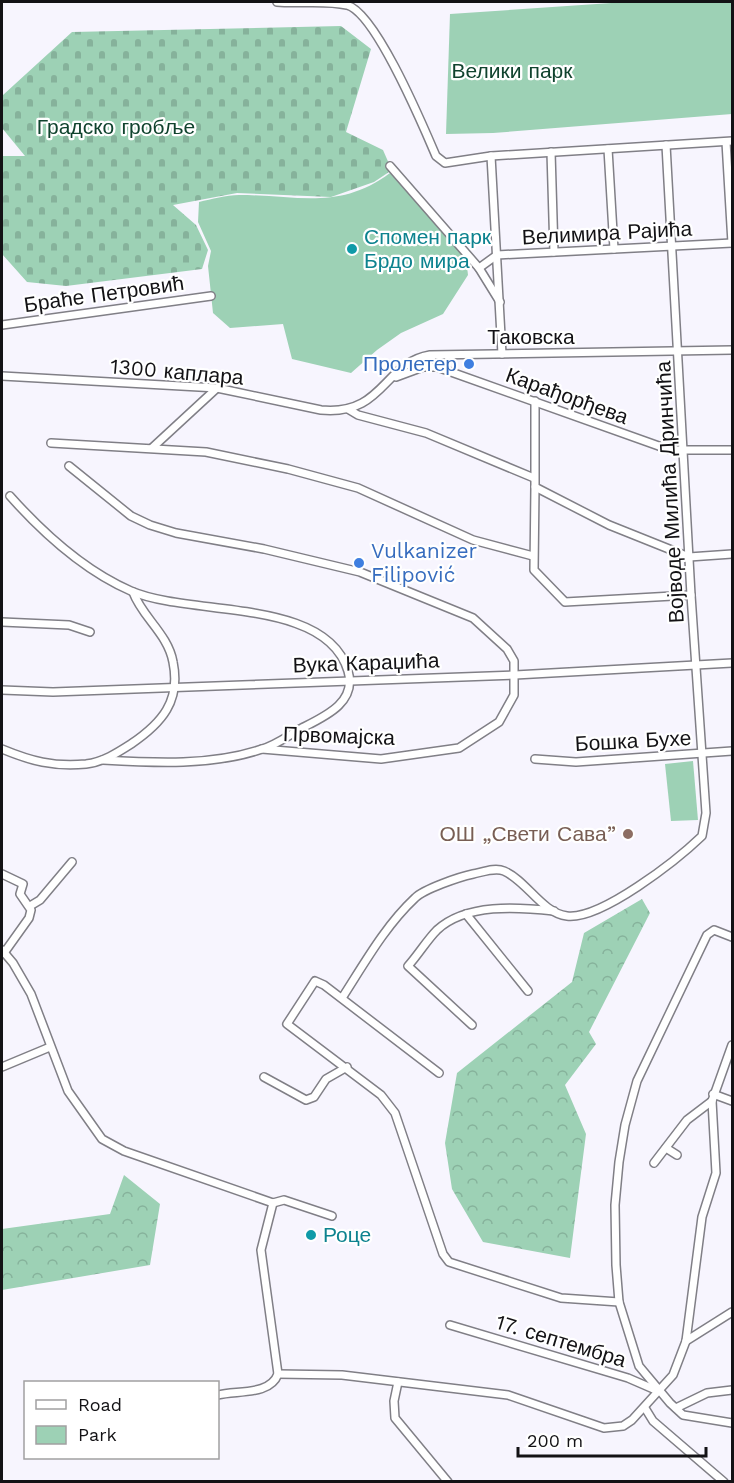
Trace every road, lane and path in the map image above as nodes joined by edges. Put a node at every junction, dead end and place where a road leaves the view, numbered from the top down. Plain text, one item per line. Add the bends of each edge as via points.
1 (277, 2) edge
2 (729, 142) edge
3 (666, 145) junction
4 (608, 149) junction
5 (551, 152) junction
6 (491, 156) junction
7 (390, 166) dead end
8 (732, 243) edge
9 (673, 246) junction
10 (614, 249) junction
11 (554, 252) junction
12 (498, 255) junction
13 (479, 268) junction
14 (211, 296) dead end
15 (501, 304) junction
16 (2, 325) edge
17 (732, 350) edge
18 (678, 353) junction
19 (502, 354) junction
20 (2, 376) edge
21 (393, 378) junction
22 (217, 388) junction
23 (535, 401) junction
24 (348, 409) junction
25 (51, 443) dead end
26 (152, 448) junction
27 (732, 450) edge
28 (684, 452) junction
29 (69, 466) dead end
30 (534, 478) junction
31 (535, 487) junction
32 (10, 496) dead end
33 (732, 554) edge
34 (533, 556) junction
35 (688, 557) junction
36 (133, 592) junction
37 (691, 595) junction
38 (2, 622) edge
39 (90, 632) dead end
40 (732, 663) edge
41 (697, 665) junction
42 (515, 675) junction
43 (350, 680) junction
44 (176, 687) junction
45 (2, 690) edge
46 (2, 749) edge
47 (262, 749) junction
48 (732, 751) edge
49 (701, 753) junction
50 (535, 759) dead end
51 (104, 760) junction
52 (72, 862) dead end
53 (2, 874) edge
54 (30, 906) junction
55 (554, 911) junction
56 (466, 914) junction
57 (732, 938) edge
58 (3, 951) edge
59 (528, 991) dead end
60 (342, 998) junction
61 (472, 1025) dead end
62 (732, 1046) edge
63 (50, 1047) junction
64 (2, 1067) edge
65 (347, 1067) junction
66 (439, 1073) dead end
67 (264, 1077) dead end
68 (712, 1097) junction
69 (732, 1101) edge
70 (666, 1148) junction
71 (677, 1155) dead end
72 (654, 1163) dead end
73 (273, 1203) junction
74 (332, 1216) dead end
75 (619, 1302) junction
76 (732, 1312) edge
77 (450, 1325) dead end
78 (686, 1341) junction
79 (639, 1366) junction
80 (278, 1374) junction
81 (628, 1378) junction
82 (398, 1382) junction
83 (732, 1390) edge
84 (661, 1392) junction
85 (219, 1395) edge
86 (645, 1408) junction
87 (676, 1408) junction
88 (732, 1423) edge
89 (448, 1482) edge
90 (724, 1482) edge

1 - 6 street via 348,6 361,15 406,86 436,156 445,162
2 - 3 street
2 - 8 street
3 - 4 street
3 - 9 street, Војводе Милића Дринчића
4 - 5 street
4 - 10 street
5 - 6 street
5 - 11 street
6 - 12 street
7 - 13 street
8 - 9 street, Велимира Рајића
9 - 10 street, Велимира Рајића
9 - 18 street, Војводе Милића Дринчића
10 - 11 street, Велимира Рајића
11 - 12 street, Велимира Рајића
12 - 13 street, Велимира Рајића
12 - 15 street
13 - 15 street
14 - 16 street, Браће Петровић
15 - 19 street
17 - 18 street, Таковска
18 - 19 street, Таковска
18 - 28 street, Војводе Милића Дринчића
19 - 21 street, Таковска via 424,356
20 - 22 street, 1300 каплара
21 - 23 street, Карађорђева via 437,367
21 - 24 street, Таковска via 366,402
22 - 24 street, 1300 каплара via 321,410
22 - 26 street
23 - 28 street, Карађорђева
23 - 30 street
24 - 30 street via 426,434
25 - 26 street
26 - 34 street via 206,452 298,471 358,489 473,540
27 - 28 street, Карађорђева
28 - 35 street, Војводе Милића Дринчића
29 - 42 street via 111,501 150,525 360,572 472,618 507,649 514,661
30 - 31 street
31 - 34 street
31 - 35 street via 609,525
32 - 36 street via 68,550
33 - 35 street
34 - 37 street via 534,570 565,602
35 - 37 street, Војводе Милића Дринчића
36 - 43 street via 178,604 284,619 337,647
36 - 44 street via 165,640 173,660
37 - 41 street, Војводе Милића Дринчића
38 - 39 street via 69,625
40 - 41 street, Вука Караџића
41 - 42 street, Вука Караџића
41 - 49 street, Војводе Милића Дринчића
42 - 43 street, Вука Караџића
42 - 47 street, Првомајска via 514,695 499,722 459,748 381,759
43 - 44 street, Вука Караџића
43 - 47 street via 348,692 329,715
44 - 45 street, Вука Караџића
44 - 51 street via 171,706 158,724
46 - 51 street via 37,763 87,764
47 - 51 street via 197,762
48 - 49 street, Бошка Бухе
49 - 50 street, Бошка Бухе via 576,762
49 - 55 street, Војводе Милића Дринчића via 706,813 702,836 656,874 589,913 565,916
52 - 54 street via 40,900
53 - 54 street via 23,884 20,894
54 - 58 street via 29,918
55 - 56 street via 525,908
55 - 60 street via 506,872 490,870 463,876 416,896 376,945
56 - 59 street
56 - 61 street via 438,929 408,966
57 - 75 street via 714,930 706,935 637,1081 625,1125 615,1205
58 - 63 street via 31,994
60 - 65 street via 315,981 286,1024
60 - 66 street
62 - 68 street
63 - 64 street
63 - 73 street via 68,1090 102,1139
65 - 67 street via 326,1079 314,1097 306,1100
65 - 75 street via 381,1095 395,1113 449,1262 561,1298
68 - 69 street
68 - 70 street via 692,1114
68 - 78 street via 716,1173 702,1217
70 - 71 street
70 - 72 street
73 - 74 street via 284,1200
73 - 80 street via 261,1250
75 - 79 street
76 - 78 street
77 - 81 street, 17. септембра
78 - 84 street via 679,1364
79 - 81 street
79 - 84 street
80 - 82 street via 342,1375
80 - 85 street via 268,1387
81 - 84 street, 17. септембра
82 - 86 street via 516,1396 604,1428 623,1426
82 - 89 street via 395,1418
83 - 87 street via 707,1393
84 - 86 street
84 - 87 street
86 - 90 street via 653,1421
87 - 88 street via 693,1418

